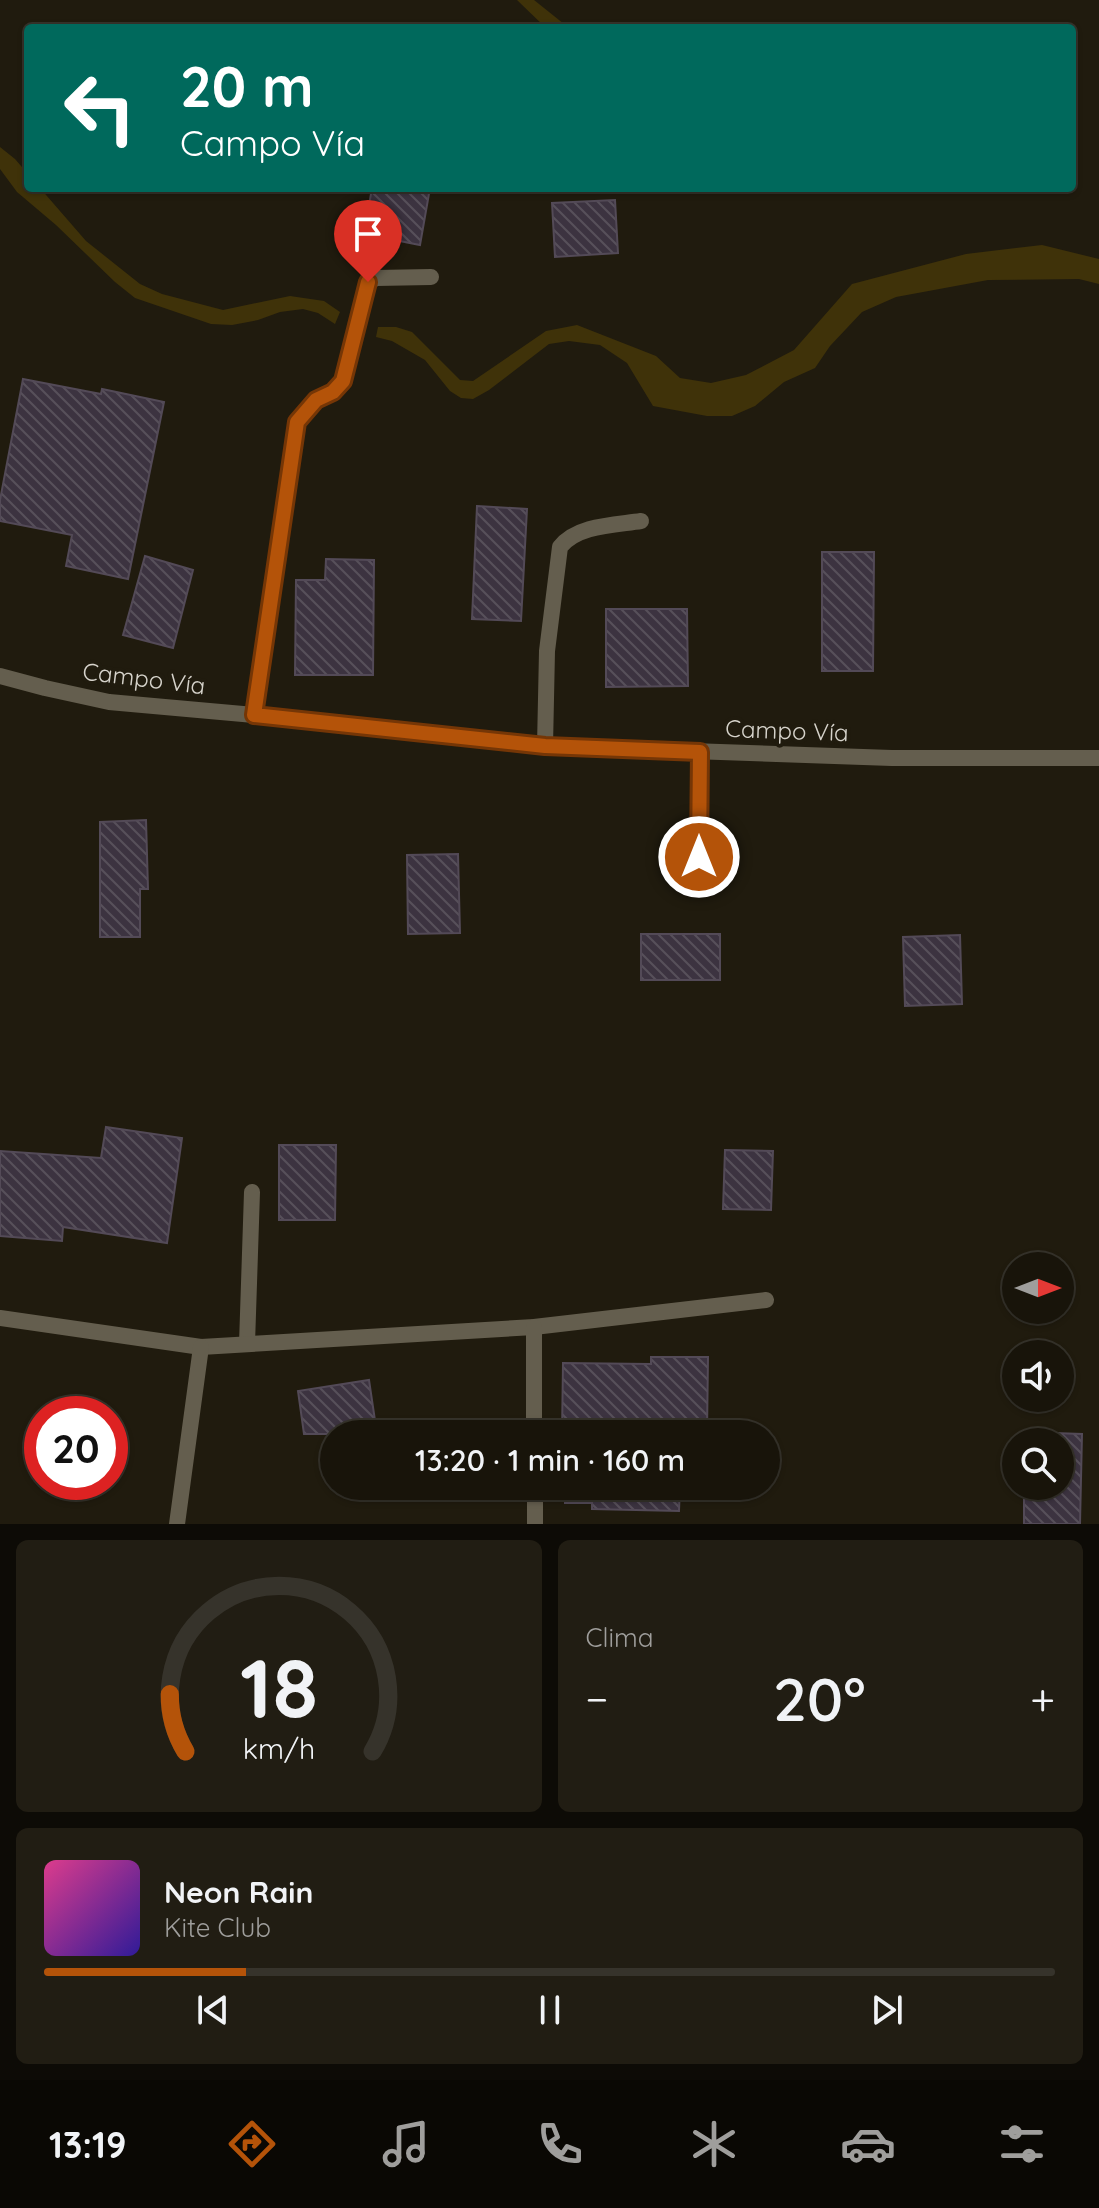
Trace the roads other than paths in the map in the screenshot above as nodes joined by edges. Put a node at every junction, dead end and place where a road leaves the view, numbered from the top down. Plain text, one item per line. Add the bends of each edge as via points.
1 (431, 277) dead end
2 (641, 521) dead end
3 (0, 676) edge
4 (254, 715) junction
5 (545, 746) junction
6 (700, 752) junction
7 (1099, 758) edge
8 (699, 857) dead end
9 (252, 1192) dead end
10 (766, 1300) dead end
11 (0, 1318) edge
12 (534, 1327) junction
13 (247, 1344) junction
14 (201, 1347) junction
15 (534, 1420) edge
16 (535, 1500) edge
17 (177, 1524) edge
18 (535, 1524) edge

1 - 4 street via 368,282 343,381 297,422
2 - 5 street via 583,531 560,547 547,651
3 - 4 street, Campo Vía via 109,702
4 - 5 street, Campo Vía
5 - 6 street, Campo Vía
6 - 7 street, Campo Vía
6 - 8 street
9 - 13 street
10 - 12 street
11 - 14 street
12 - 13 street
12 - 15 street
13 - 14 street
14 - 17 street
16 - 18 street

